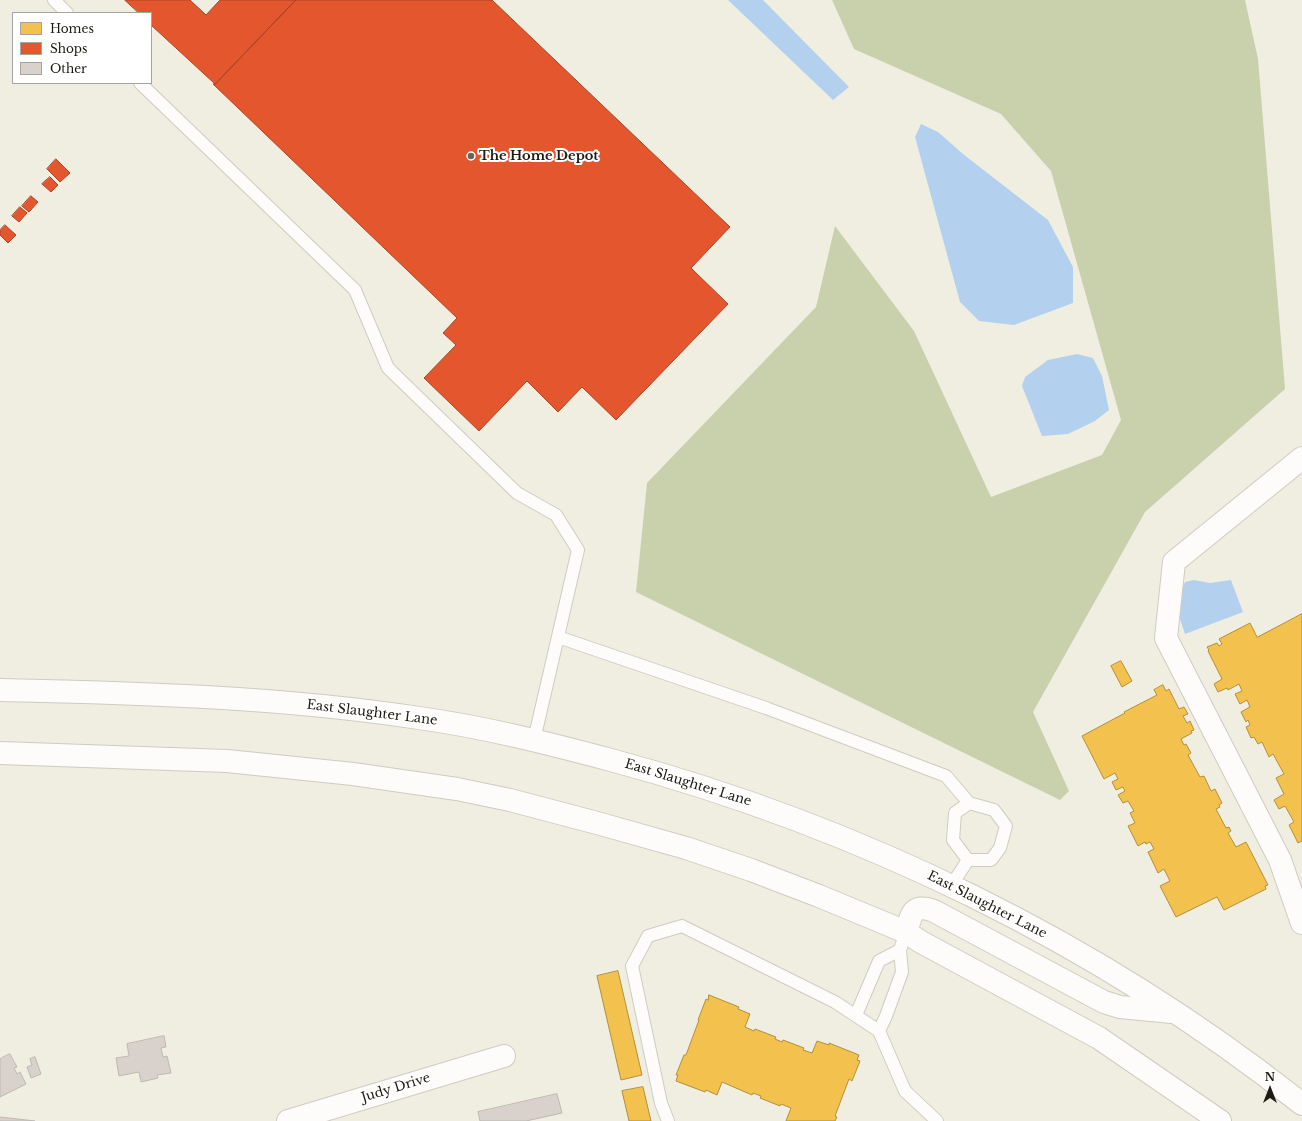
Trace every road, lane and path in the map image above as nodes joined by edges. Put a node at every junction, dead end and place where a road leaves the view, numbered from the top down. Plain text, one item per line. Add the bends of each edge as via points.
1 (54, 0) edge
2 (66, 12) edge
3 (141, 84) edge
4 (1302, 458) edge
5 (558, 637) junction
6 (0, 690) edge
7 (534, 740) junction
8 (0, 752) edge
9 (969, 803) junction
10 (968, 860) junction
11 (951, 886) junction
12 (1302, 923) edge
13 (903, 941) junction
14 (1175, 1012) junction
15 (856, 1016) junction
16 (879, 1031) junction
17 (504, 1056) dead end
18 (1302, 1104) edge
19 (288, 1121) edge
20 (668, 1121) edge
21 (937, 1121) edge
22 (1220, 1121) edge

1 - 2 lane
3 - 5 lane via 355,290 388,368 517,493 556,515 578,550
4 - 12 main road via 1174,562 1166,638 1280,860
5 - 7 lane
5 - 9 lane via 766,708 946,776
6 - 7 main road, East Slaughter Lane via 152,694 355,709 422,718
7 - 11 main road, East Slaughter Lane via 692,783 759,805 840,836
8 - 13 main road via 227,761 353,774 457,789 510,800 686,848 751,870 805,890
9 - 10 lane via 955,814 952,840
9 - 10 lane via 994,810 1006,826 1000,848 991,860
10 - 11 lane
11 - 14 main road, East Slaughter Lane via 1112,972
13 - 14 main road via 911,916 915,910 923,907 1104,1002 1120,1007
13 - 15 lane via 879,961
13 - 16 lane via 902,972
13 - 22 main road via 921,942 1099,1038
14 - 18 main road, East Slaughter Lane
15 - 16 lane
15 - 20 lane via 836,1002 682,926 648,936 632,966 661,1103
16 - 21 lane via 905,1091
17 - 19 main road, Judy Drive

